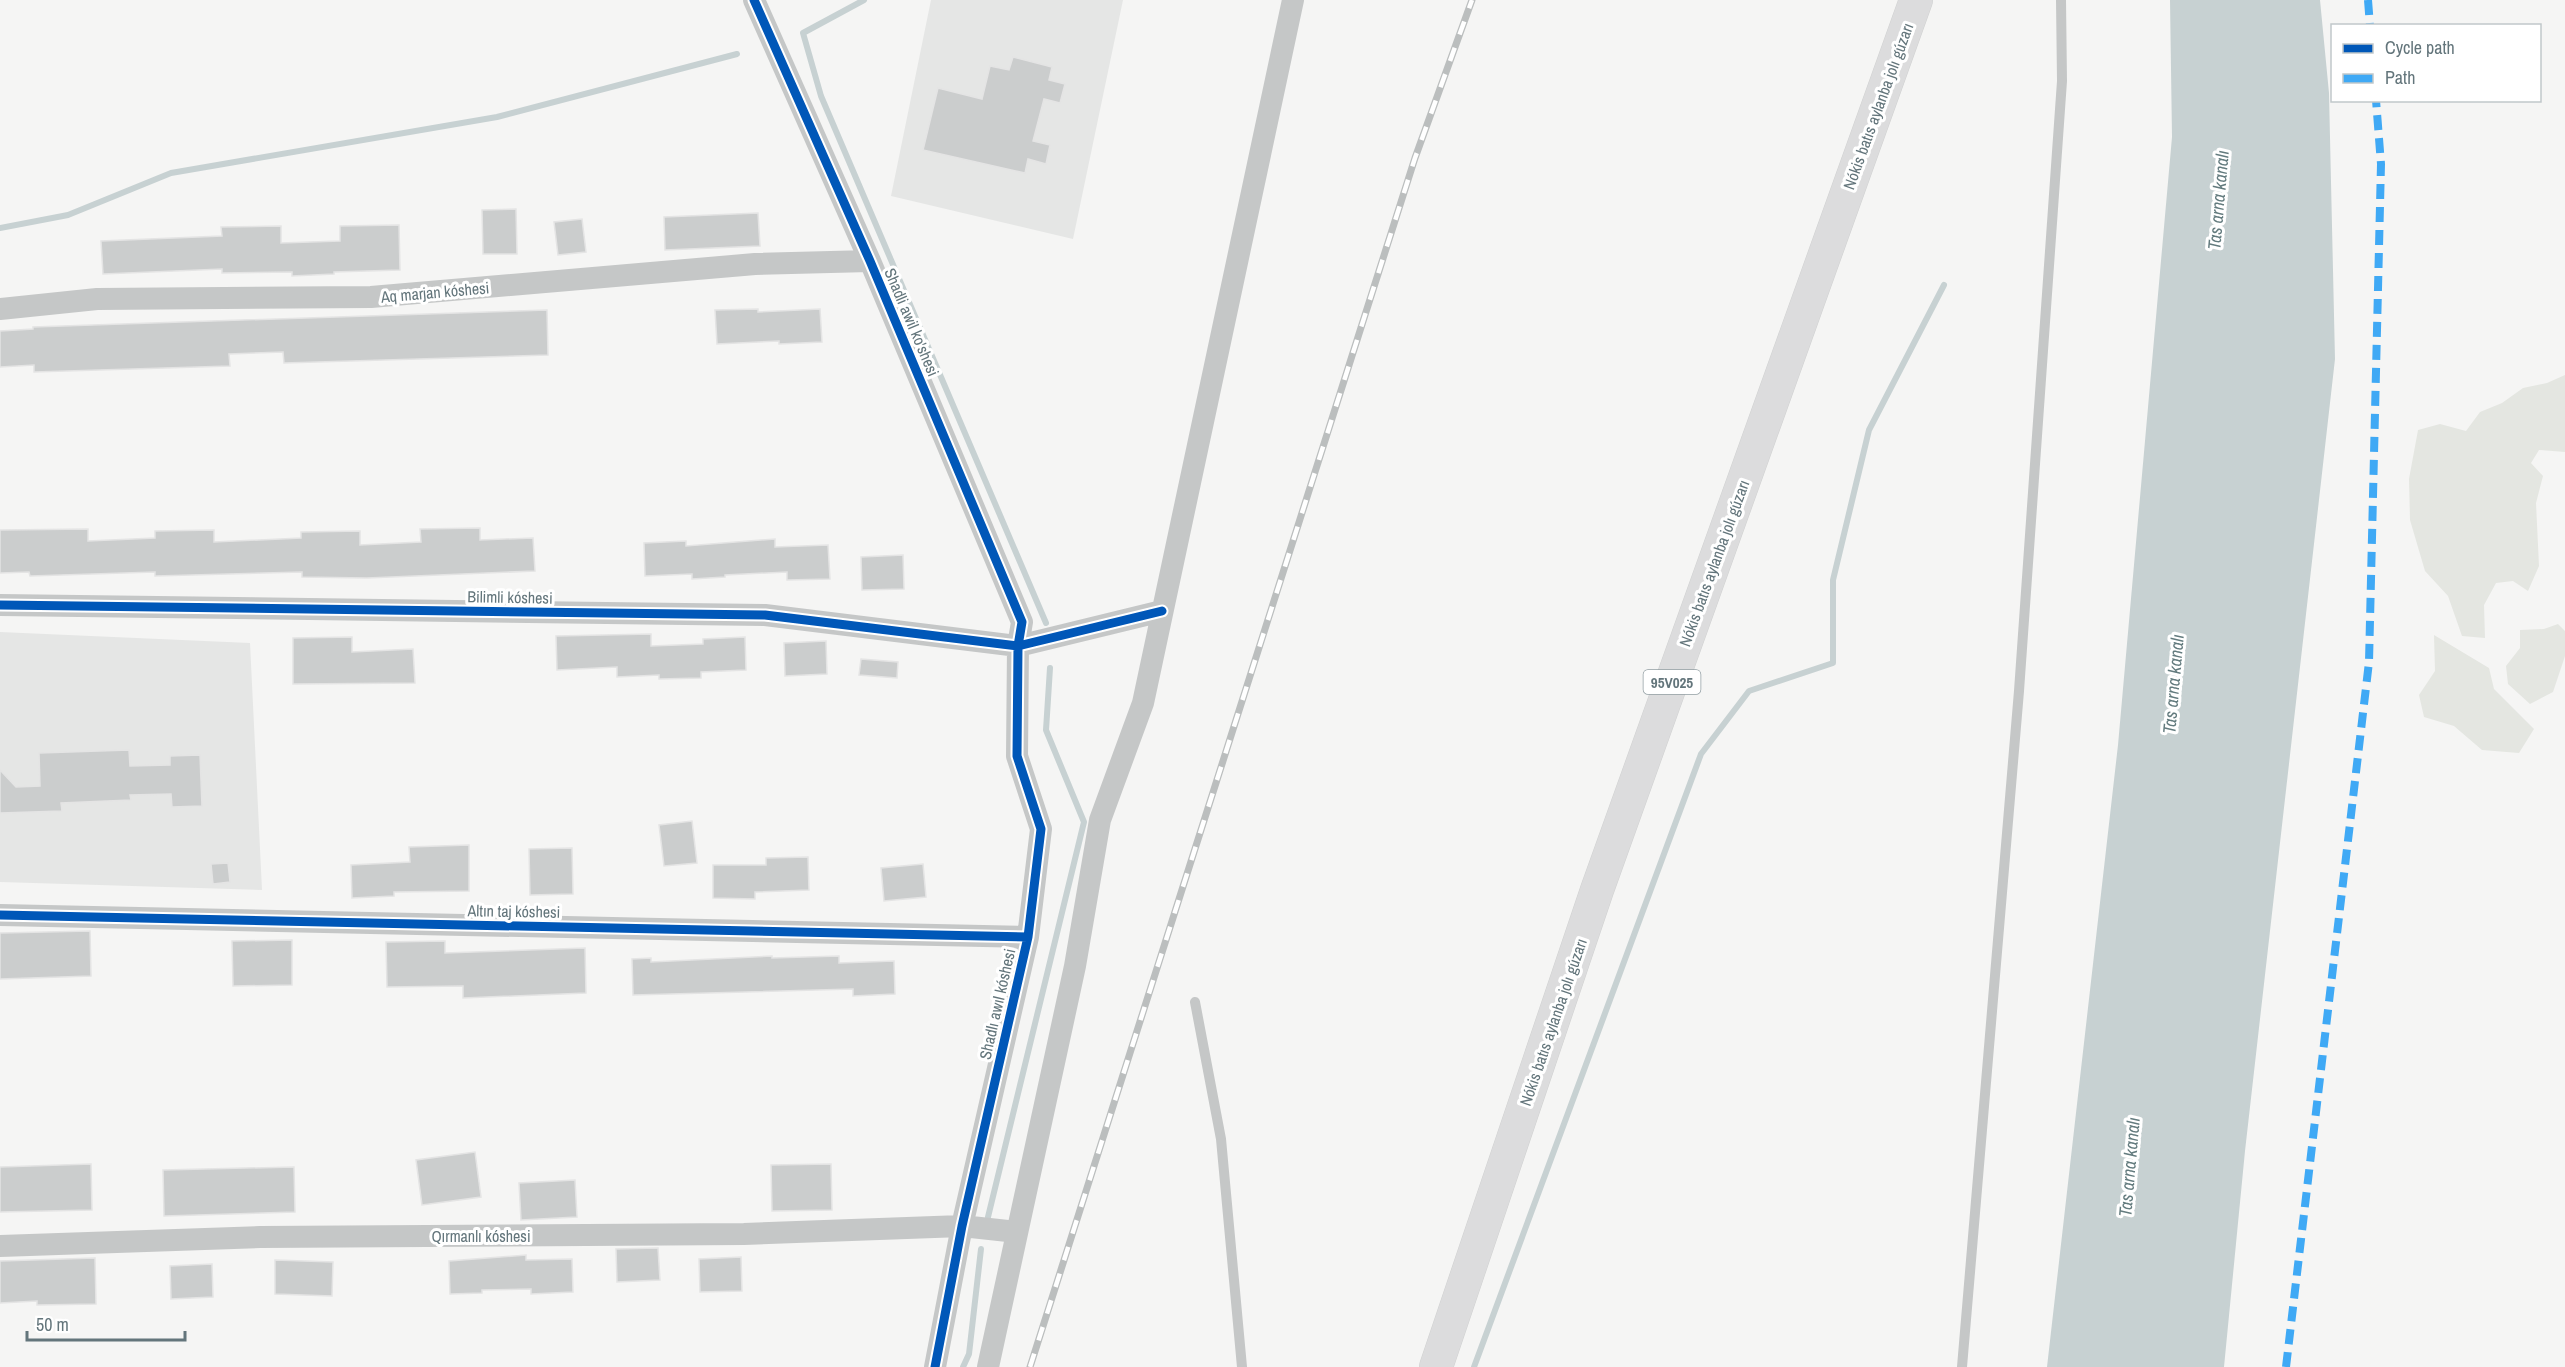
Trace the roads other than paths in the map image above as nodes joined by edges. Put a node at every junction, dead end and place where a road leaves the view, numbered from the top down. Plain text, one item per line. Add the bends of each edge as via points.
1 (1293, 0) edge
2 (1916, 0) edge
3 (2061, 0) edge
4 (757, 6) edge
5 (870, 261) junction
6 (0, 309) edge
7 (0, 605) edge
8 (1162, 611) junction
9 (1018, 646) junction
10 (0, 915) edge
11 (1028, 938) junction
12 (1195, 1002) dead end
13 (962, 1226) junction
14 (1017, 1232) junction
15 (0, 1246) edge
16 (935, 1367) edge
17 (988, 1367) edge
18 (1242, 1367) edge
19 (1436, 1367) edge
20 (1962, 1367) edge

1 - 8 street
2 - 19 main road, Nókis batıs aylanba jolı gúzarı / 95V025 via 1597,890
3 - 20 lane via 2062,81 2021,655
4 - 5 street, Shadli awil ko'shesi
5 - 6 street, Aq marjan kóshesi via 755,264 372,297 97,298
5 - 9 street, Shadli awil ko'shesi via 1022,621
7 - 9 street, Bilimli kóshesi via 765,615
8 - 9 street
8 - 14 street via 1143,703 1101,820 1075,966
9 - 11 street, Shadlı awıl kóshesi via 1017,756 1041,829
10 - 11 street, Altın taj kóshesi
11 - 13 street, Shadlı awıl kóshesi
12 - 18 lane via 1221,1139
13 - 14 street, Qırmanlı kóshesi
13 - 15 street, Qırmanlı kóshesi via 744,1234 260,1237
13 - 16 street, Shadlı awıl kóshesi
14 - 17 street

